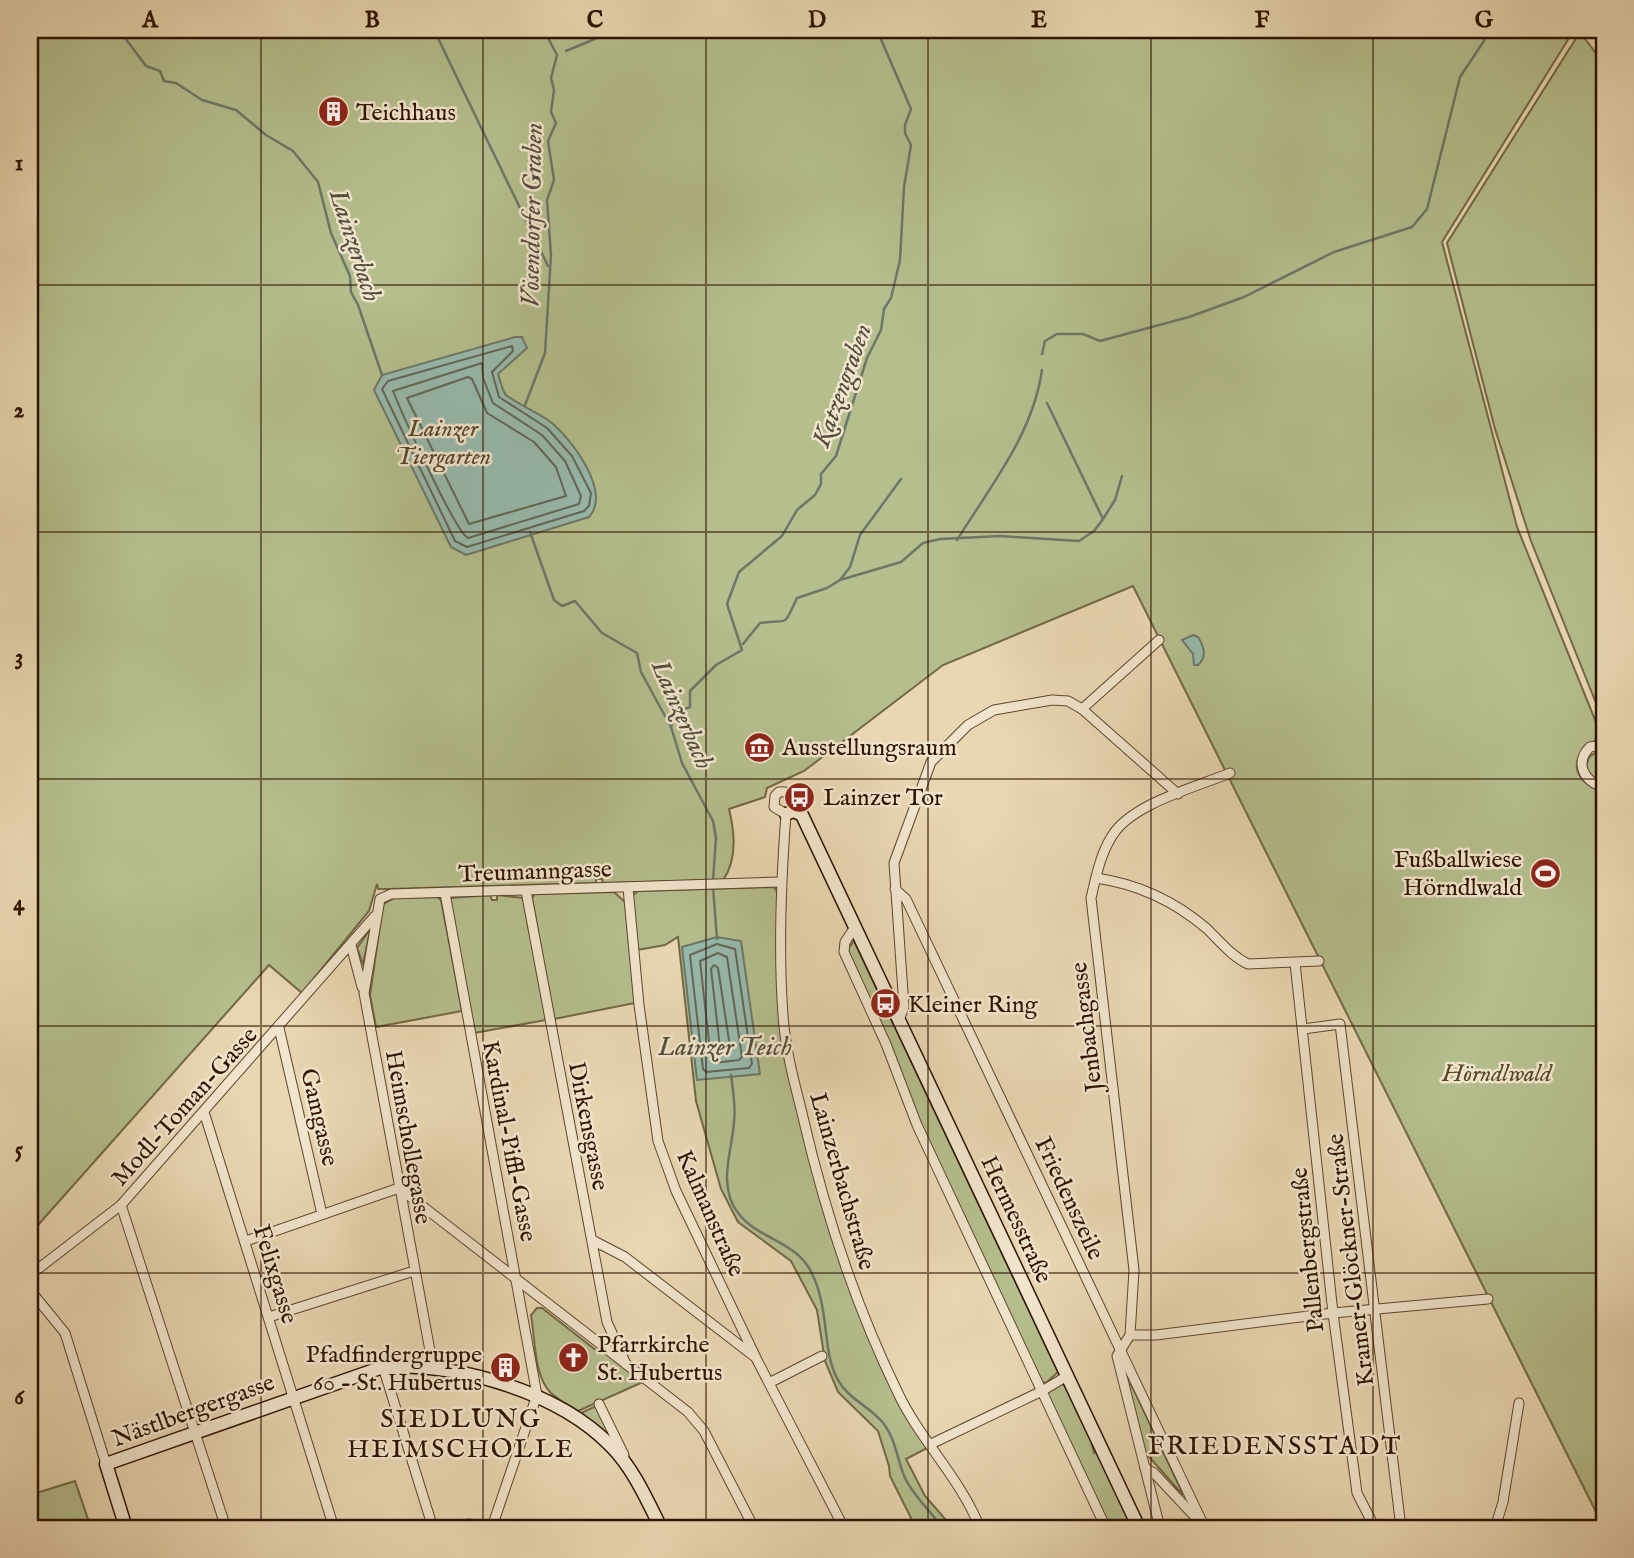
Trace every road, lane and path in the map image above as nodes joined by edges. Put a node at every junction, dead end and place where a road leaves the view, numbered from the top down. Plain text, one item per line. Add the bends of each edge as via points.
1 (1159, 640) dead end
2 (1082, 709) junction
3 (1604, 745) edge
4 (1230, 774) dead end
5 (1604, 787) edge
6 (1178, 794) junction
7 (786, 814) junction
8 (802, 815) junction
9 (1096, 878) junction
10 (780, 886) junction
11 (628, 888) junction
12 (895, 889) junction
13 (526, 891) junction
14 (445, 893) junction
15 (376, 914) junction
16 (855, 927) junction
17 (351, 945) junction
18 (1319, 961) dead end
19 (1295, 963) junction
20 (363, 993) junction
21 (899, 1020) junction
22 (279, 1028) junction
23 (1303, 1029) junction
24 (204, 1112) junction
25 (399, 1188) junction
26 (121, 1205) junction
27 (322, 1214) junction
28 (246, 1241) junction
29 (594, 1241) junction
30 (414, 1271) junction
31 (30, 1275) edge
32 (516, 1279) junction
33 (30, 1290) edge
34 (1488, 1299) dead end
35 (1376, 1309) junction
36 (1333, 1313) junction
37 (269, 1317) junction
38 (1130, 1335) junction
39 (1120, 1349) junction
40 (822, 1356) dead end
41 (756, 1358) junction
42 (626, 1366) junction
43 (383, 1367) junction
44 (433, 1367) junction
45 (1067, 1376) junction
46 (771, 1382) junction
47 (1042, 1391) junction
48 (537, 1395) junction
49 (294, 1396) junction
50 (1519, 1403) dead end
51 (599, 1404) dead end
52 (195, 1431) junction
53 (931, 1444) junction
54 (106, 1464) junction
55 (1145, 1468) junction
56 (641, 1490) junction
57 (493, 1524) junction
58 (126, 1528) edge
59 (226, 1528) edge
60 (334, 1528) edge
61 (433, 1528) edge
62 (445, 1528) edge
63 (507, 1528) edge
64 (661, 1528) edge
65 (754, 1528) edge
66 (844, 1528) edge
67 (980, 1528) edge
68 (1106, 1528) edge
69 (1139, 1528) edge
70 (1160, 1528) edge
71 (1205, 1528) edge
72 (1375, 1528) edge
73 (1401, 1528) edge
74 (1494, 1528) edge

1 - 2 street
2 - 6 street
2 - 12 street via 1068,701 1052,700 994,710 948,742 931,762 894,863
3 - 5 street via 1590,747 1581,760 1588,779
4 - 6 street, Jenbachgasse
6 - 9 street, Jenbachgasse via 1135,813 1113,833
7 - 8 street
7 - 8 street, Hermesstraße via 774,807 779,792 795,799
7 - 10 street, Lainzerbachstraße
8 - 16 street, Hermesstraße
9 - 19 street via 1157,894 1248,964
9 - 38 street, Jenbachgasse via 1091,898 1134,1270
10 - 11 street, Treumanngasse
10 - 53 street, Lainzerbachstraße via 783,1015 812,1157 834,1233 881,1356 899,1397
11 - 13 street, Treumanngasse
11 - 41 street, Kalmanstraße via 658,1140 676,1191
12 - 21 street via 904,1007
12 - 39 street, Friedenszeile via 906,899
13 - 14 street, Treumanngasse
13 - 29 street, Dirkensgasse
14 - 15 street, Treumanngasse via 385,895
14 - 32 street, Kardinal-Piffl-Gasse
15 - 17 street, Modl-Toman-Gasse
15 - 20 street, Heimschollegasse
16 - 21 street, Hermesstraße
16 - 47 street, Hermesstraße via 844,952 917,1125
17 - 20 street
17 - 22 street, Modl-Toman-Gasse
18 - 19 street
19 - 23 street, Pallenbergstraße
20 - 25 street, Heimschollegasse
21 - 45 street, Hermesstraße
22 - 24 street, Modl-Toman-Gasse
22 - 27 street, Gamgasse
23 - 35 street, Kramer-Glöckner-Straße via 1340,1024
23 - 36 street, Pallenbergstraße
24 - 26 street, Modl-Toman-Gasse
24 - 28 street, Felixgasse
25 - 27 street
25 - 30 street, Heimschollegasse
25 - 32 street
26 - 31 street, Modl-Toman-Gasse
26 - 52 street
27 - 28 street
28 - 37 street, Felixgasse
29 - 41 street via 625,1257
29 - 42 street, Dirkensgasse via 607,1322
30 - 37 street
30 - 44 street, Heimschollegasse
32 - 42 street
32 - 48 street, Kardinal-Piffl-Gasse
33 - 54 street via 65,1333
34 - 35 street
35 - 36 street
35 - 73 street, Kramer-Glöckner-Straße
36 - 38 street
36 - 72 street, Pallenbergstraße via 1357,1493
37 - 49 street, Felixgasse
38 - 39 street
39 - 55 street
39 - 71 street, Friedenszeile
40 - 46 street
41 - 46 street, Kalmanstraße
42 - 65 street via 688,1412 704,1431
43 - 44 street, Nästlbergergasse
43 - 49 street, Nästlbergergasse
43 - 61 street
44 - 48 street, Nästlbergergasse
45 - 47 street
45 - 69 street, Hermesstraße
46 - 66 street, Kalmanstraße
47 - 53 street
47 - 68 street, Hermesstraße
48 - 56 street, Nästlbergergasse via 593,1429 612,1447
48 - 57 street
49 - 52 street, Nästlbergergasse
49 - 60 street, Felixgasse
50 - 74 street via 1503,1502
51 - 56 street
52 - 54 street, Nästlbergergasse
52 - 59 street
53 - 67 street, Lainzerbachstraße
54 - 58 street
55 - 70 street
55 - 71 street
56 - 64 street, Nästlbergergasse
57 - 62 street
57 - 63 street

